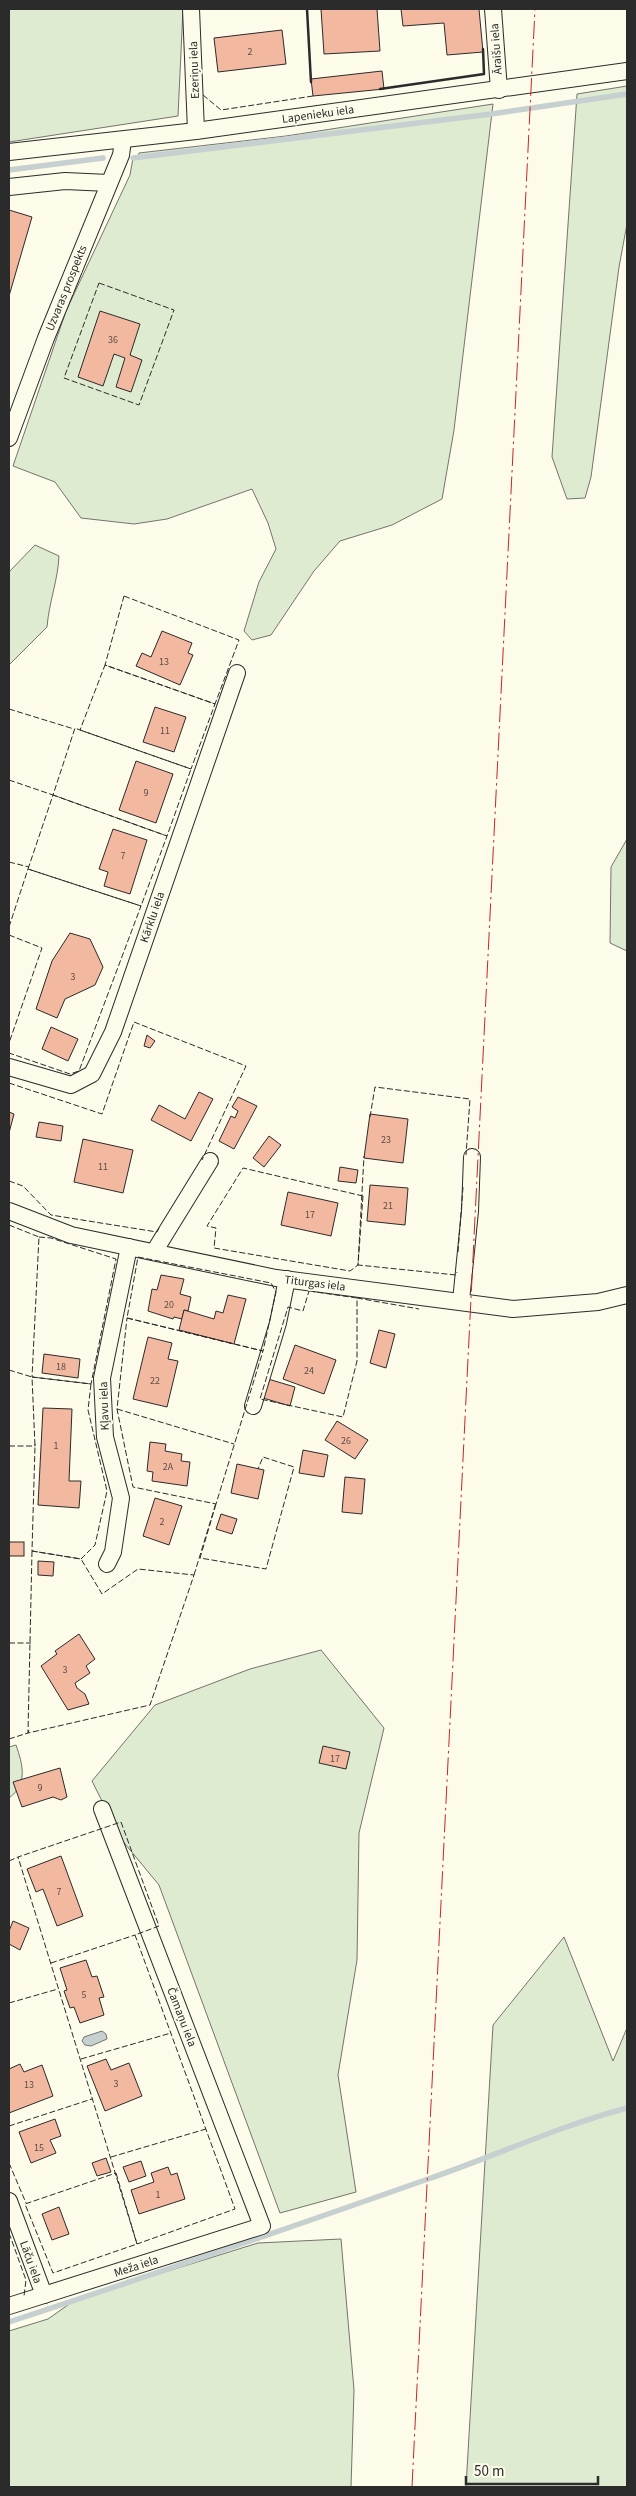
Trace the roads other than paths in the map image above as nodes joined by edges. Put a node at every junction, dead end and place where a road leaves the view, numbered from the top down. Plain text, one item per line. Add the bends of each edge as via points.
1 (191, 9) edge
2 (494, 9) edge
3 (627, 70) edge
4 (498, 90) junction
5 (196, 131) junction
6 (123, 140) junction
7 (9, 152) edge
8 (108, 183) junction
9 (9, 187) edge
10 (9, 438) edge
11 (237, 674) dead end
12 (9, 1067) edge
13 (472, 1158) dead end
14 (210, 1161) dead end
15 (9, 1211) edge
16 (129, 1247) junction
17 (154, 1252) junction
18 (287, 1279) junction
19 (627, 1295) edge
20 (461, 1301) junction
21 (253, 1406) dead end
22 (107, 1564) dead end
23 (102, 1809) dead end
24 (9, 2201) edge
25 (262, 2226) joint
26 (44, 2295) junction
27 (9, 2306) edge

1 - 5 street, Ezeriņu iela
2 - 4 street, Āraišu iela
3 - 4 street, Lapenieku iela
4 - 5 street, Lapenieku iela
5 - 6 street, Lapenieku iela
6 - 7 street, Lapenieku iela
6 - 8 street, Uzvaras prospekts via 121,156
8 - 9 street via 65,181
8 - 10 street, Uzvaras prospekts
11 - 12 street, Kārklu iela via 113,1032 92,1074 72,1085
13 - 20 street
14 - 17 street
15 - 16 street, Titurgas iela via 71,1235
16 - 17 street, Titurgas iela
16 - 22 street, Kļavu iela via 102,1378 105,1437 122,1498 113,1552
17 - 18 street, Titurgas iela
18 - 20 street, Titurgas iela
18 - 21 street via 278,1323
19 - 20 street, Titurgas iela via 598,1302 513,1309
23 - 25 street, Čamaņu iela
24 - 26 street, Lāču iela
25 - 26 street, Meža iela
26 - 27 street, Meža iela

